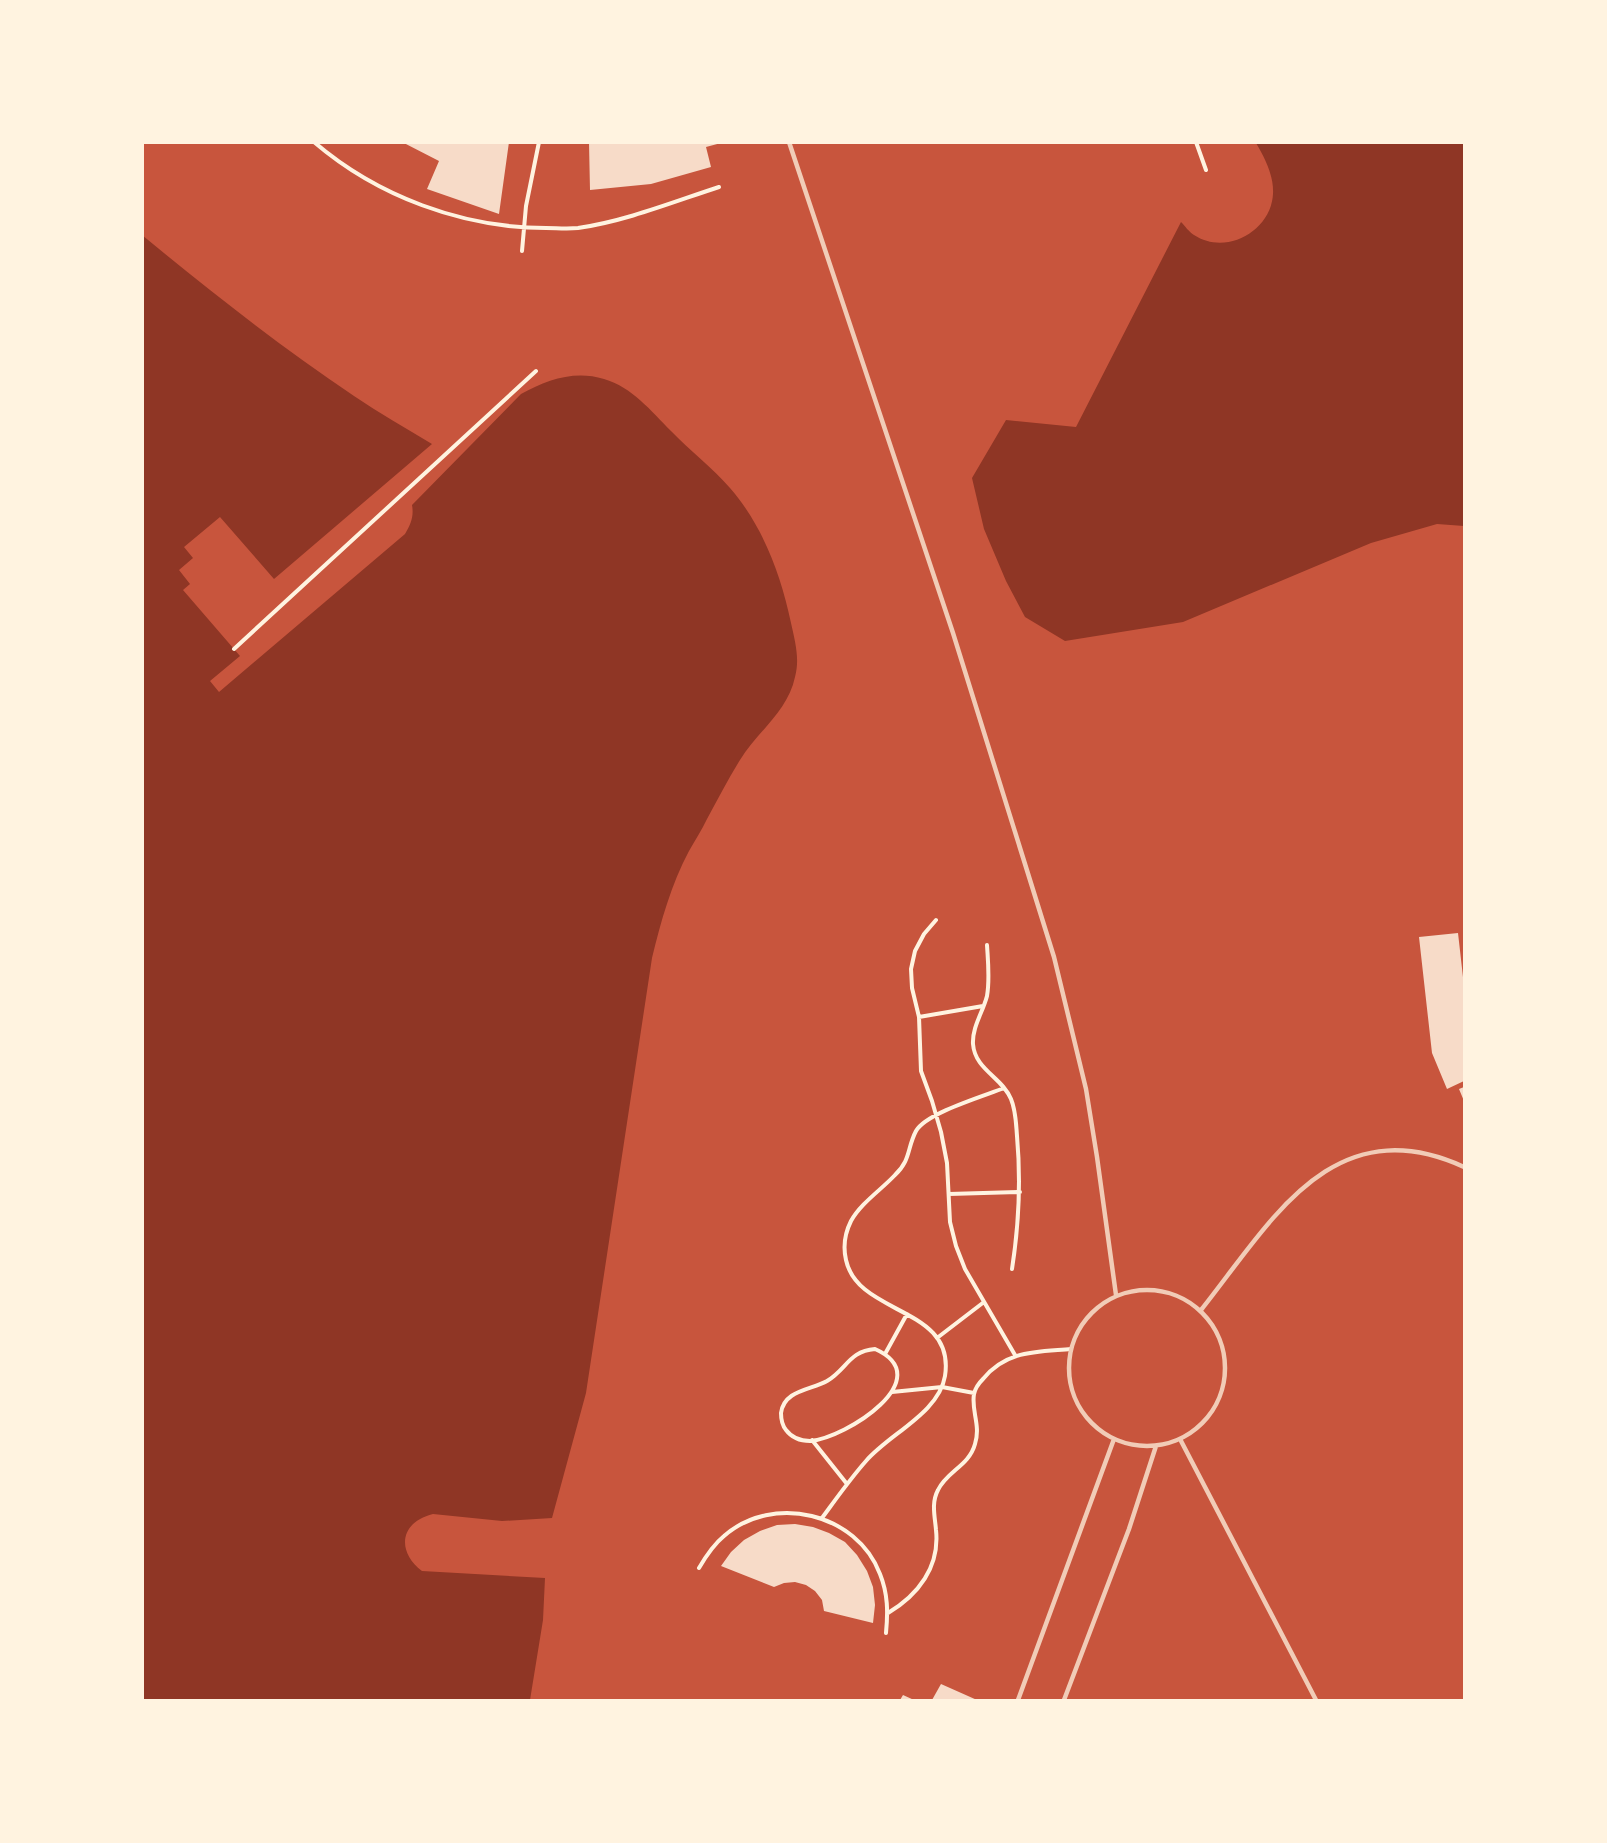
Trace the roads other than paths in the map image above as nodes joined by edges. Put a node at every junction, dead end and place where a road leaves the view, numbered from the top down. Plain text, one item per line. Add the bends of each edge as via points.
1 (789, 142) edge
2 (1464, 1167) edge
3 (1116, 1295) junction
4 (1201, 1310) junction
5 (1113, 1439) junction
6 (1180, 1439) junction
7 (1156, 1446) junction
8 (1018, 1701) edge
9 (1064, 1701) edge
10 (1316, 1701) edge

1 - 3 lane via 953,633 1054,957 1086,1089
2 - 4 lane via 1427,1153 1406,1150 1342,1161 1305,1185 1284,1205
3 - 4 lane via 1152,1290 1170,1293
3 - 5 lane via 1087,1317 1077,1332 1068,1367 1076,1402 1098,1430
4 - 6 lane via 1212,1323 1225,1354 1224,1389 1208,1418
5 - 7 lane
5 - 8 lane
6 - 7 lane
6 - 10 lane
7 - 9 lane

